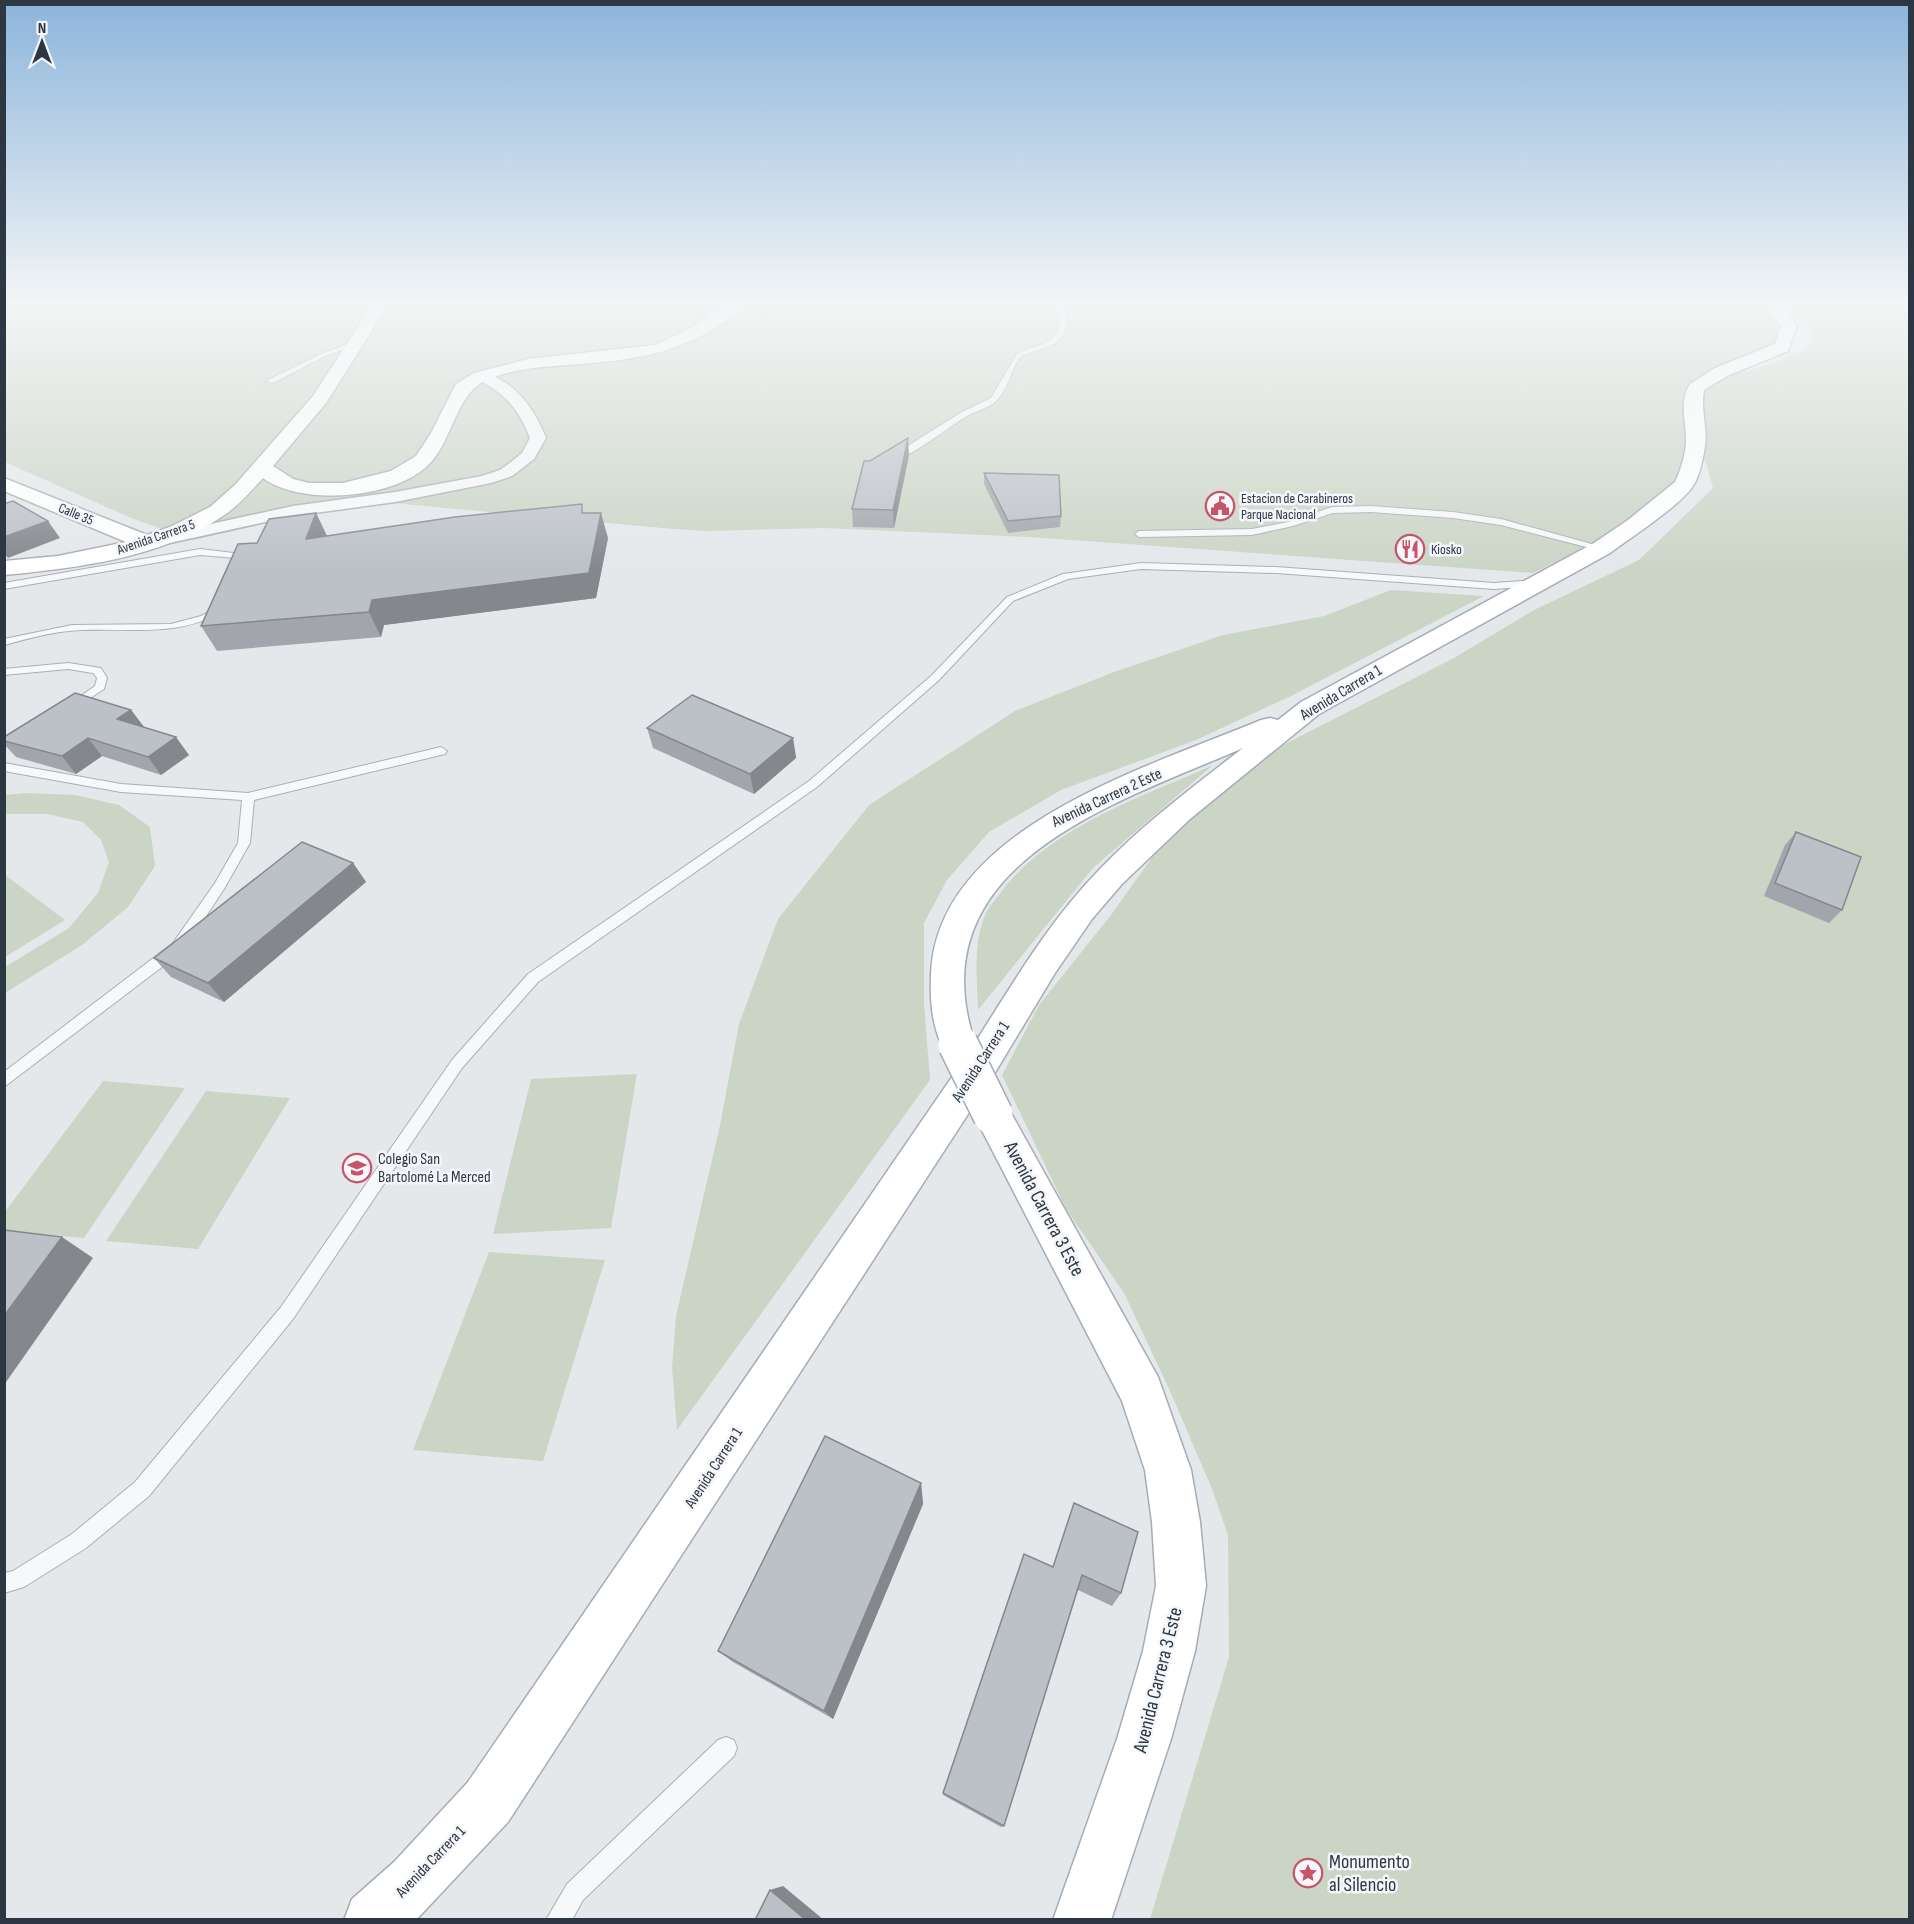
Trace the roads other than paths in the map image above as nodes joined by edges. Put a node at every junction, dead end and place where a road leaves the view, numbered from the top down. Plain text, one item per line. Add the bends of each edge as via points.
1 (325, 392) edge
2 (460, 392) edge
3 (511, 392) edge
4 (1000, 392) edge
5 (1695, 392) edge
6 (891, 460) edge
7 (261, 466) junction
8 (4, 484) edge
9 (1139, 534) dead end
10 (147, 543) junction
11 (1602, 548) junction
12 (4, 568) edge
13 (243, 571) edge
14 (1538, 583) junction
15 (4, 586) edge
16 (231, 599) edge
17 (4, 642) edge
18 (4, 672) edge
19 (1310, 708) junction
20 (62, 712) edge
21 (441, 751) dead end
22 (4, 767) edge
23 (248, 797) junction
24 (4, 1081) edge
25 (993, 1114) joint
26 (4, 1583) edge
27 (726, 1748) dead end
28 (373, 1920) edge
29 (558, 1920) edge
30 (1082, 1920) edge

1 - 7 main road, Avenida Carrera 5
2 - 7 main road via 429,453 401,474 362,485 314,490 282,482
3 - 10 street via 531,418 538,438 528,456 506,473 456,487 316,507
4 - 6 lane via 994,400
5 - 11 main road, Avenida Carrera 1 via 1692,406 1696,443 1684,485
7 - 10 main road, Avenida Carrera 5 via 217,512
8 - 10 main road, Calle 35
9 - 11 lane via 1252,532 1332,510 1371,509 1501,522
10 - 12 main road, Avenida Carrera 5 via 58,563
11 - 14 main road, Avenida Carrera 1
13 - 15 lane via 247,561 239,556 200,552
14 - 19 main road, Avenida Carrera 1
14 - 26 lane via 1494,586 1276,570 1141,566 1065,576 1010,599 935,678 813,784 533,978 457,1064 287,1313 142,1489 79,1541 17,1580
16 - 17 lane via 210,616 188,623 82,627 40,632
18 - 20 lane via 68,666 97,670 102,678 100,687
19 - 25 main road, Avenida Carrera 2 Este, bridge via 1085,805 1027,839 987,876 956,927 949,952 947,1006 958,1044
19 - 28 main road, Avenida Carrera 1 via 1180,812 1111,876 1081,911 488,1802
21 - 23 lane
22 - 23 lane via 121,788
23 - 24 lane via 244,843 178,947
25 - 30 main road, Avenida Carrera 3 Este via 1142,1393 1168,1470 1176,1522 1181,1586 1169,1651 1144,1740
27 - 29 lane via 574,1892

